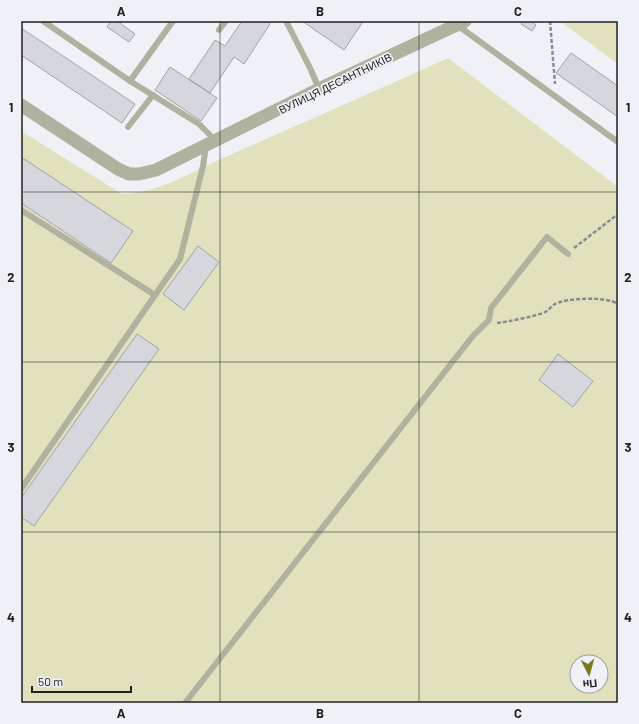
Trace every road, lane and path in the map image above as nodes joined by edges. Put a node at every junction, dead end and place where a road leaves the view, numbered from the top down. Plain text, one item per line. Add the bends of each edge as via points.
1 (43, 21) edge
2 (173, 21) edge
3 (226, 21) edge
4 (286, 21) edge
5 (550, 21) edge
6 (459, 22) edge
7 (219, 30) dead end
8 (130, 81) junction
9 (319, 89) junction
10 (153, 95) junction
11 (556, 98) junction
12 (21, 105) edge
13 (128, 127) dead end
14 (618, 142) edge
15 (211, 144) junction
16 (21, 210) edge
17 (618, 214) edge
18 (568, 254) joint
19 (155, 295) junction
20 (618, 304) edge
21 (489, 320) junction
22 (21, 489) edge
23 (185, 703) edge

1 - 8 lane
2 - 8 lane
3 - 7 lane
4 - 9 lane
5 - 11 path
6 - 9 street, ВУЛИЦЯ ДЕСАНТНИКІВ
6 - 11 lane
8 - 10 lane
9 - 15 street, ВУЛИЦЯ ДЕСАНТНИКІВ
10 - 13 lane
10 - 15 lane via 199,124
11 - 14 lane
12 - 15 street, ВУЛИЦЯ ДЕСАНТНИКІВ via 129,174 156,170
15 - 19 lane via 180,258
16 - 19 lane
17 - 18 path
18 - 21 lane via 547,237 491,308
19 - 22 lane
20 - 21 path via 613,300 591,298 556,304 546,312 510,322 497,323
21 - 23 lane via 472,337

